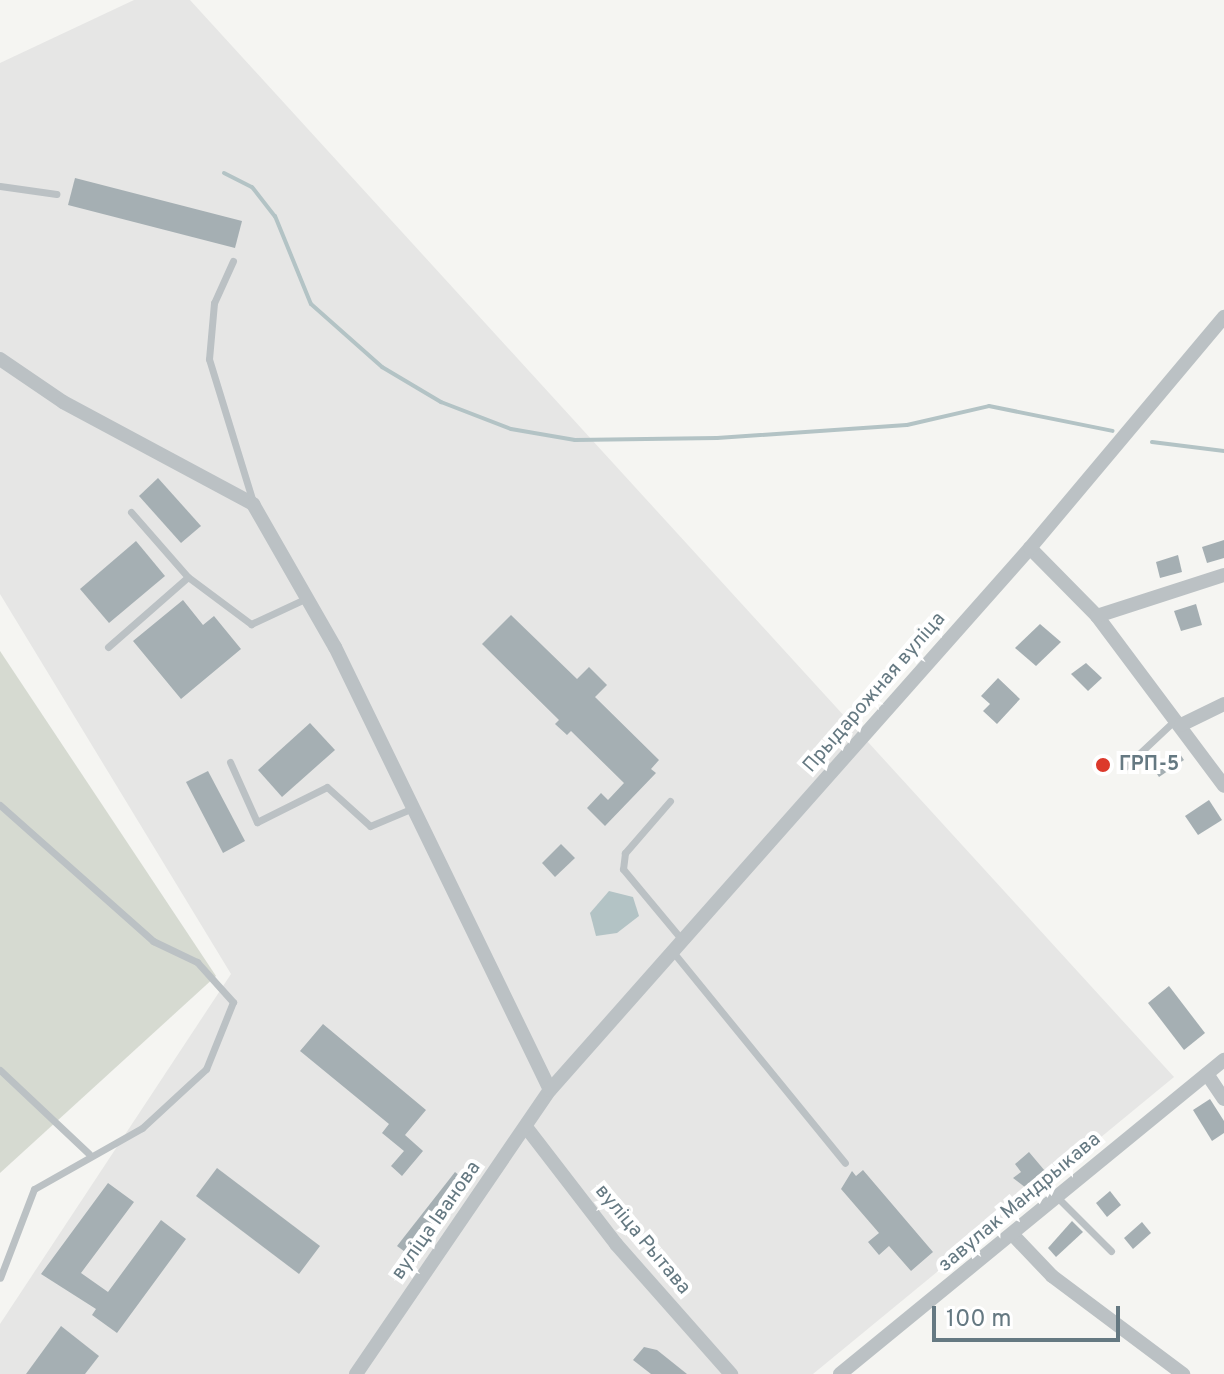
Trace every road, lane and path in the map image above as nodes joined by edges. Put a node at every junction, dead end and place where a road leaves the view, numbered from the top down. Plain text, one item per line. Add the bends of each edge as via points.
1 (0, 186) edge
2 (56, 194) dead end
3 (233, 261) dead end
4 (1224, 317) edge
5 (0, 359) edge
6 (253, 504) junction
7 (131, 512) dead end
8 (1030, 548) junction
9 (1224, 575) edge
10 (188, 577) junction
11 (307, 598) junction
12 (1097, 616) junction
13 (108, 647) dead end
14 (1224, 704) edge
15 (1178, 722) junction
16 (230, 762) dead end
17 (1125, 767) dead end
18 (1224, 786) edge
19 (670, 801) dead end
20 (0, 805) edge
21 (413, 808) junction
22 (678, 946) junction
23 (1224, 1060) edge
24 (0, 1070) edge
25 (1207, 1074) junction
26 (550, 1090) junction
27 (1224, 1099) edge
28 (526, 1127) junction
29 (89, 1154) junction
30 (845, 1163) dead end
31 (1058, 1198) junction
32 (1013, 1235) junction
33 (0, 1244) edge
34 (1111, 1251) dead end
35 (6, 1252) junction
36 (0, 1278) edge
37 (356, 1374) edge
38 (731, 1374) edge
39 (840, 1374) edge
40 (1183, 1374) edge

1 - 2 lane
3 - 6 lane via 214,303 209,359
4 - 8 street, Прыдарожная вуліца
5 - 6 street via 63,402
6 - 11 street
7 - 10 lane
8 - 12 street
8 - 22 street, Прыдарожная вуліца
9 - 12 street
10 - 11 lane via 251,624
10 - 13 lane
11 - 21 street
12 - 15 street
14 - 15 street
15 - 17 lane
15 - 18 street
16 - 21 lane via 257,822 327,787 370,826
19 - 22 lane via 625,853 623,869
20 - 29 lane via 153,941 197,962 233,1002 206,1069 142,1128
21 - 26 street
22 - 26 street, Прыдарожная вуліца
22 - 30 lane
23 - 25 street, завулак Мандрыкава
24 - 29 lane
25 - 27 street
25 - 31 street, завулак Мандрыкава
26 - 28 street, вуліца Іванова
28 - 37 street, вуліца Іванова
28 - 38 street, вуліца Рытава via 616,1244
29 - 35 lane via 34,1189
31 - 32 street, завулак Мандрыкава
31 - 34 lane
32 - 39 street, завулак Мандрыкава
32 - 40 street via 1052,1276
33 - 35 lane
35 - 36 lane

